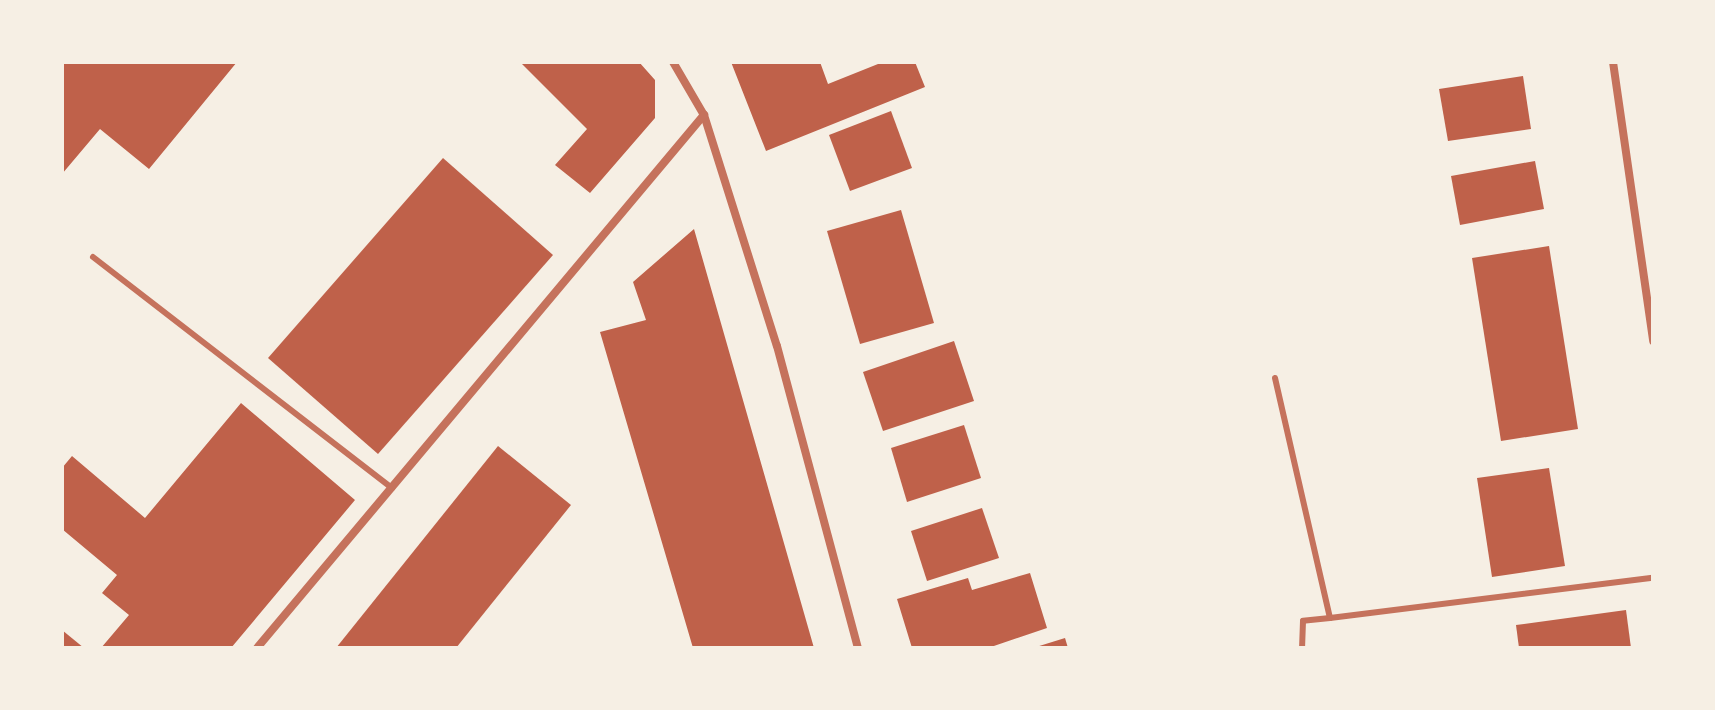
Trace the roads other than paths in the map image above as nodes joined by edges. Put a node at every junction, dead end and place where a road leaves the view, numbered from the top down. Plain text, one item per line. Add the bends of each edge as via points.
1 (673, 62) edge
2 (1613, 62) edge
3 (704, 115) junction
4 (93, 257) dead end
5 (1653, 341) edge
6 (1275, 378) dead end
7 (392, 488) junction
8 (1653, 578) edge
9 (1330, 618) junction
10 (257, 648) edge
11 (858, 648) edge
12 (1302, 648) edge

1 - 3 street
2 - 5 street
3 - 7 street
3 - 11 street via 777,346
4 - 7 lane
6 - 9 lane
7 - 10 street
8 - 9 lane
9 - 12 lane via 1303,621

